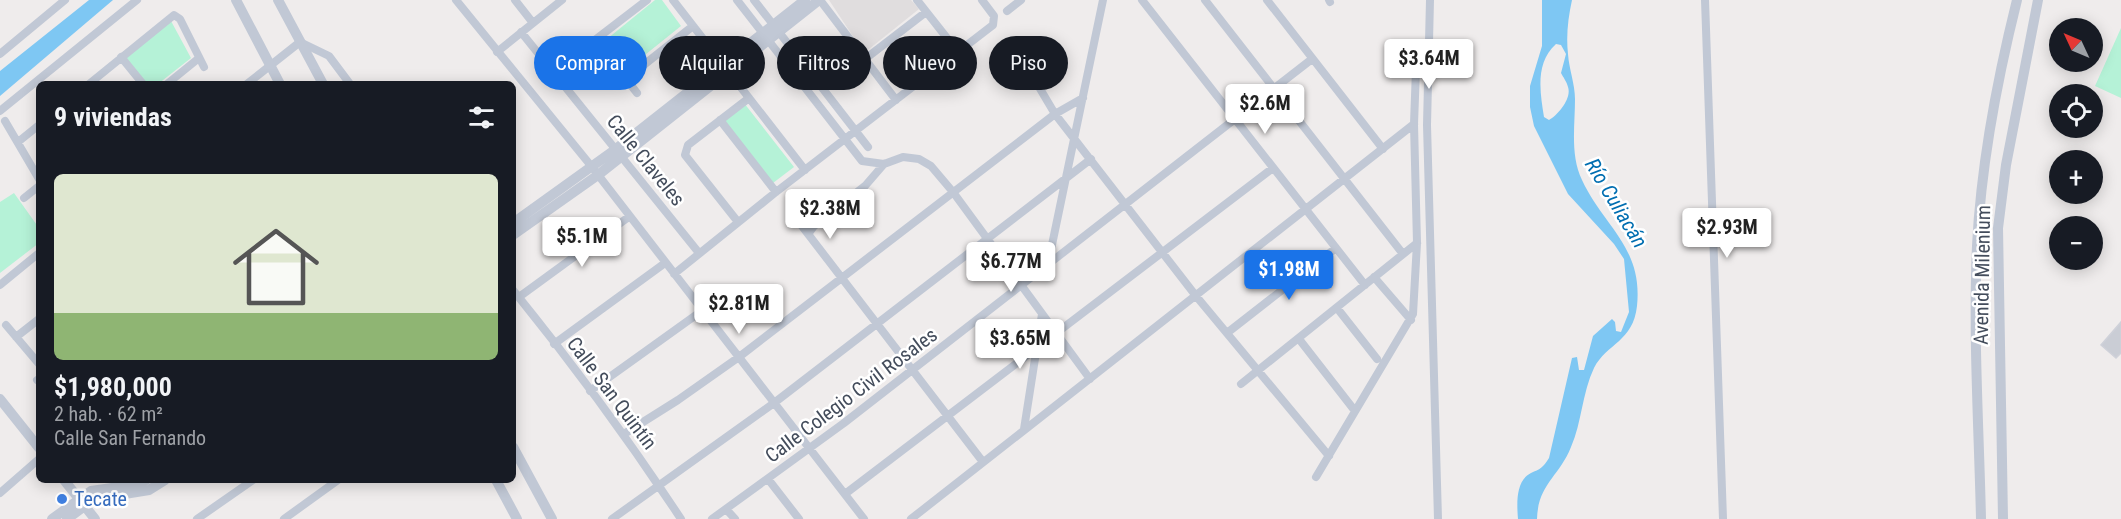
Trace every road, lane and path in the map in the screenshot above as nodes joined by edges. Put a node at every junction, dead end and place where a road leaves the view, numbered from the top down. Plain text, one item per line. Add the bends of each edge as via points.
1 (65, 0) edge
2 (137, 0) edge
3 (236, 0) edge
4 (278, 0) edge
5 (456, 0) edge
6 (515, 0) edge
7 (562, 0) edge
8 (647, 0) edge
9 (673, 0) edge
10 (736, 0) edge
11 (754, 0) edge
12 (805, 0) edge
13 (820, 0) edge
14 (917, 0) edge
15 (982, 0) edge
16 (1022, 0) edge
17 (1103, 0) edge
18 (1142, 0) edge
19 (1205, 0) edge
20 (1267, 0) edge
21 (1430, 0) edge
22 (1705, 0) edge
23 (2017, 0) edge
24 (2038, 0) edge
25 (1007, 11) dead end
26 (926, 12) junction
27 (533, 23) junction
28 (693, 26) junction
29 (776, 28) junction
30 (521, 32) junction
31 (601, 36) edge
32 (701, 36) edge
33 (764, 36) edge
34 (847, 36) edge
35 (945, 36) edge
36 (765, 37) joint
37 (977, 38) edge
38 (300, 42) junction
39 (1428, 49) junction
40 (497, 52) junction
41 (0, 54) edge
42 (871, 54) edge
43 (121, 57) junction
44 (1312, 59) junction
45 (647, 62) edge
46 (270, 65) junction
47 (871, 67) edge
48 (37, 81) edge
49 (93, 81) edge
50 (141, 81) edge
51 (172, 81) edge
52 (251, 81) edge
53 (278, 81) edge
54 (321, 81) edge
55 (348, 81) edge
56 (36, 82) edge
57 (1274, 88) junction
58 (635, 90) edge
59 (698, 90) edge
60 (743, 90) edge
61 (909, 90) edge
62 (1042, 90) edge
63 (638, 93) dead end
64 (749, 98) junction
65 (1083, 98) junction
66 (896, 100) junction
67 (0, 111) edge
68 (1055, 114) junction
69 (1235, 119) junction
70 (720, 120) junction
71 (6, 121) dead end
72 (1414, 124) junction
73 (36, 127) edge
74 (856, 131) junction
75 (845, 139) junction
76 (1075, 139) junction
77 (18, 142) junction
78 (868, 147) dead end
79 (1383, 149) junction
80 (618, 153) junction
81 (1091, 159) junction
82 (884, 164) junction
83 (1273, 168) junction
84 (805, 170) junction
85 (595, 171) junction
86 (36, 174) edge
87 (1065, 179) junction
88 (1345, 179) junction
89 (36, 188) edge
90 (776, 192) junction
91 (953, 192) junction
92 (24, 198) dead end
93 (1125, 204) junction
94 (1306, 210) junction
95 (630, 216) junction
96 (795, 217) dead end
97 (516, 221) edge
98 (738, 222) junction
99 (516, 233) edge
100 (808, 234) junction
101 (987, 239) junction
102 (1417, 243) junction
103 (1336, 248) junction
104 (1162, 252) junction
105 (699, 253) junction
106 (1403, 254) junction
107 (36, 255) edge
108 (665, 263) junction
109 (1048, 264) junction
110 (674, 274) junction
111 (1374, 277) junction
112 (844, 279) junction
113 (0, 285) edge
114 (1021, 285) junction
115 (1365, 285) junction
116 (516, 294) edge
117 (1196, 296) junction
118 (1336, 308) junction
119 (703, 310) junction
120 (1042, 314) junction
121 (1411, 320) junction
122 (36, 321) edge
123 (878, 323) junction
124 (6, 325) dead end
125 (1056, 333) junction
126 (1227, 333) junction
127 (16, 337) junction
128 (1299, 339) junction
129 (554, 344) junction
130 (1037, 348) junction
131 (739, 357) junction
132 (1377, 359) dead end
133 (36, 360) edge
134 (913, 369) junction
135 (1258, 370) junction
136 (1090, 379) junction
137 (1241, 384) dead end
138 (590, 391) junction
139 (0, 399) edge
140 (774, 402) junction
141 (1355, 411) junction
142 (948, 416) junction
143 (1024, 429) junction
144 (624, 434) junction
145 (36, 444) edge
146 (810, 448) junction
147 (516, 453) edge
148 (1329, 456) junction
149 (36, 462) edge
150 (983, 462) junction
151 (1316, 477) dead end
152 (768, 478) junction
153 (66, 483) edge
154 (160, 483) edge
155 (249, 483) edge
156 (331, 483) edge
157 (498, 483) edge
158 (658, 484) junction
159 (134, 486) edge
160 (0, 493) edge
161 (845, 494) junction
162 (81, 501) junction
163 (726, 509) junction
164 (52, 519) edge
165 (67, 519) edge
166 (95, 519) edge
167 (197, 519) edge
168 (284, 519) edge
169 (517, 519) edge
170 (552, 519) edge
171 (612, 519) edge
172 (681, 519) edge
173 (712, 519) edge
174 (735, 519) edge
175 (799, 519) edge
176 (864, 519) edge
177 (911, 519) edge
178 (1438, 519) edge
179 (1723, 519) edge
180 (1982, 519) edge
181 (2003, 519) edge

1 - 41 street
2 - 48 street
3 - 46 street
4 - 38 street
5 - 40 street
6 - 27 street
7 - 27 street
8 - 31 street
9 - 28 street
10 - 33 street
11 - 29 street
12 - 29 street
13 - 29 street
13 - 34 street
14 - 26 street
15 - 37 street via 996,20
16 - 25 street
17 - 65 street
18 - 69 street
19 - 57 street
20 - 44 street
21 - 39 street
22 - 179 street
23 - 180 street, Avenida Milenium via 1989,138 1978,221 1976,297
24 - 181 street, Avenida Milenium via 2006,165 1998,228
26 - 35 street
26 - 42 street
27 - 30 street
28 - 32 street
28 - 45 street
29 - 36 street
29 - 74 street
30 - 40 street
30 - 80 street, Calle Claveles
36 - 75 street
38 - 46 street
38 - 54 street
38 - 55 street via 329,57
39 - 72 street via 1417,62
39 - 178 street
40 - 85 street
43 - 49 street
43 - 50 street
43 - 51 street via 175,16 202,63
44 - 57 street, Calle Colegio Civil Rosales
44 - 79 street
46 - 52 street
46 - 53 street
47 - 66 street
56 - 67 street
57 - 69 street, Calle Colegio Civil Rosales
57 - 88 street
58 - 63 street
59 - 80 street
60 - 64 street
61 - 66 street
62 - 68 street
64 - 70 street
64 - 84 street
65 - 68 street
65 - 76 street
66 - 74 street
68 - 76 street
68 - 91 street
69 - 83 street
69 - 93 street, Calle Colegio Civil Rosales
70 - 90 street
70 - 98 street via 688,145 685,155
71 - 77 street
72 - 79 street
72 - 102 street
73 - 77 street
74 - 75 street
74 - 78 street
75 - 82 street via 862,161
75 - 84 street
76 - 81 street
76 - 87 street
77 - 86 street
79 - 88 street
80 - 85 street
80 - 105 street, Calle Claveles
81 - 87 street
81 - 93 street
82 - 91 street via 903,157 919,159 931,166
82 - 100 street via 865,186
83 - 94 street
83 - 104 street
84 - 90 street
85 - 95 street
85 - 97 street
85 - 99 street
87 - 101 street
87 - 109 street
88 - 94 street
88 - 106 street
89 - 92 street
90 - 98 street
91 - 101 street
91 - 112 street
93 - 104 street
93 - 109 street, Calle Colegio Civil Rosales
94 - 103 street
94 - 117 street
95 - 108 street
95 - 116 street
96 - 100 street
98 - 105 street
100 - 112 street
101 - 114 street
101 - 123 street
102 - 106 street
102 - 121 street
103 - 115 street
103 - 126 street
104 - 117 street
104 - 125 street
105 - 110 street
106 - 111 street
107 - 113 street
108 - 110 street
108 - 129 street
109 - 114 street, Calle Colegio Civil Rosales
110 - 119 street
111 - 115 street
111 - 121 street
112 - 123 street
112 - 131 street
114 - 120 street
114 - 134 street, Calle Colegio Civil Rosales
115 - 118 street
116 - 129 street, Calle San Quintín
117 - 126 street
117 - 136 street
118 - 128 street
118 - 132 street
119 - 131 street
119 - 138 street
120 - 125 street
120 - 130 street
121 - 141 street
122 - 127 street
123 - 134 street
123 - 140 street
124 - 127 street
125 - 130 street
125 - 136 street
126 - 135 street
127 - 133 street
128 - 135 street
128 - 141 street
129 - 138 street, Calle San Quintín
130 - 142 street
130 - 143 street
131 - 140 street
131 - 144 street
134 - 142 street
134 - 146 street, Calle Colegio Civil Rosales
135 - 137 street
135 - 148 street
136 - 143 street
138 - 144 street, Calle San Quintín
139 - 145 street
140 - 146 street
140 - 158 street
141 - 148 street
142 - 150 street
142 - 161 street
143 - 150 street
144 - 158 street, Calle San Quintín
146 - 152 street, Calle Colegio Civil Rosales
146 - 161 street
147 - 170 street
148 - 151 street
149 - 160 street
150 - 177 street
152 - 163 street, Calle Colegio Civil Rosales
152 - 175 street
153 - 162 street
154 - 159 street via 149,490
155 - 167 street
156 - 168 street
157 - 169 street
158 - 171 street
158 - 172 street, Calle San Quintín
159 - 162 street via 91,490
161 - 176 street
162 - 164 street
162 - 165 street
162 - 166 street
163 - 173 street, Calle Colegio Civil Rosales
163 - 174 street

